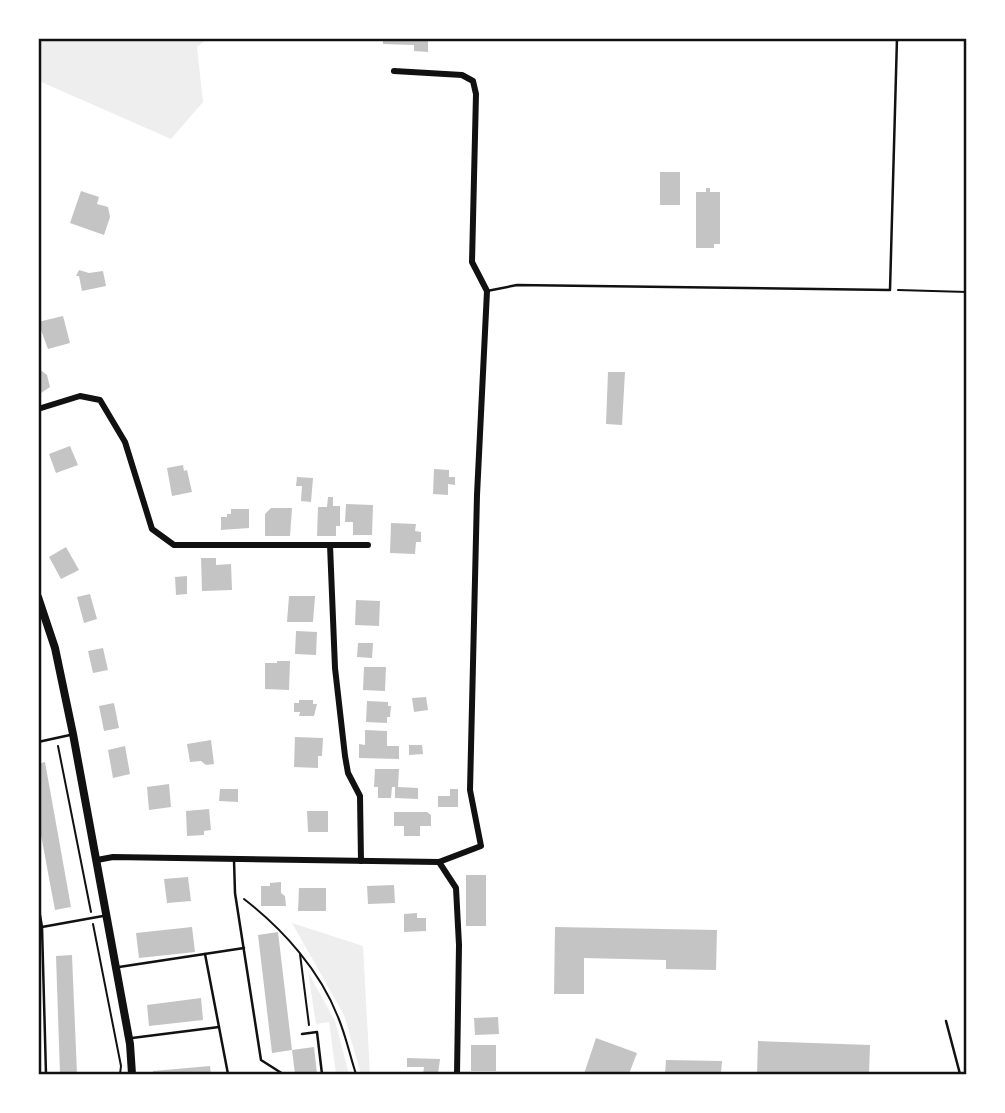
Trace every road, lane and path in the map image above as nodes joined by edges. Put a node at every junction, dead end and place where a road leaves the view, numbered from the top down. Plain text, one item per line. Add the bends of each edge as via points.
1 (897, 38) edge
2 (394, 71) dead end
3 (890, 290) junction
4 (487, 291) junction
5 (967, 292) edge
6 (38, 409) edge
7 (330, 545) junction
8 (368, 545) dead end
9 (38, 597) edge
10 (73, 734) junction
11 (56, 738) junction
12 (38, 742) edge
13 (97, 860) junction
14 (234, 860) junction
15 (360, 862) junction
16 (439, 862) junction
17 (235, 893) junction
18 (38, 904) edge
19 (107, 916) junction
20 (92, 918) junction
21 (42, 927) junction
22 (245, 948) junction
23 (205, 954) junction
24 (300, 954) junction
25 (116, 967) junction
26 (946, 1021) dead end
27 (219, 1027) junction
28 (310, 1033) junction
29 (302, 1034) dead end
30 (129, 1038) junction
31 (46, 1074) edge
32 (120, 1074) edge
33 (132, 1074) edge
34 (228, 1074) edge
35 (284, 1074) edge
36 (322, 1074) edge
37 (356, 1074) edge
38 (457, 1074) edge
39 (960, 1074) edge

1 - 3 lane
2 - 4 street via 462,75 473,81 472,262
3 - 4 lane via 517,285
3 - 5 path
4 - 16 street via 470,790 481,846
6 - 7 street via 80,396 100,400 125,442 152,530 174,545
7 - 8 street
7 - 15 street via 335,668 346,765 359,796
9 - 10 street via 55,648
10 - 11 lane
10 - 13 street
11 - 12 lane
11 - 20 path
13 - 14 street
13 - 19 street
14 - 15 street
14 - 17 lane
15 - 16 street
16 - 38 street via 456,888
17 - 22 lane
17 - 24 path
18 - 21 lane
19 - 20 lane
19 - 25 street
20 - 21 lane
20 - 32 path
21 - 31 lane
22 - 23 lane
22 - 35 lane via 261,1060
23 - 25 lane
23 - 27 lane
24 - 28 path
24 - 37 path via 338,1017
25 - 30 street
26 - 39 lane
27 - 30 lane
27 - 34 lane
28 - 29 lane
28 - 36 lane via 317,1031
30 - 33 street

